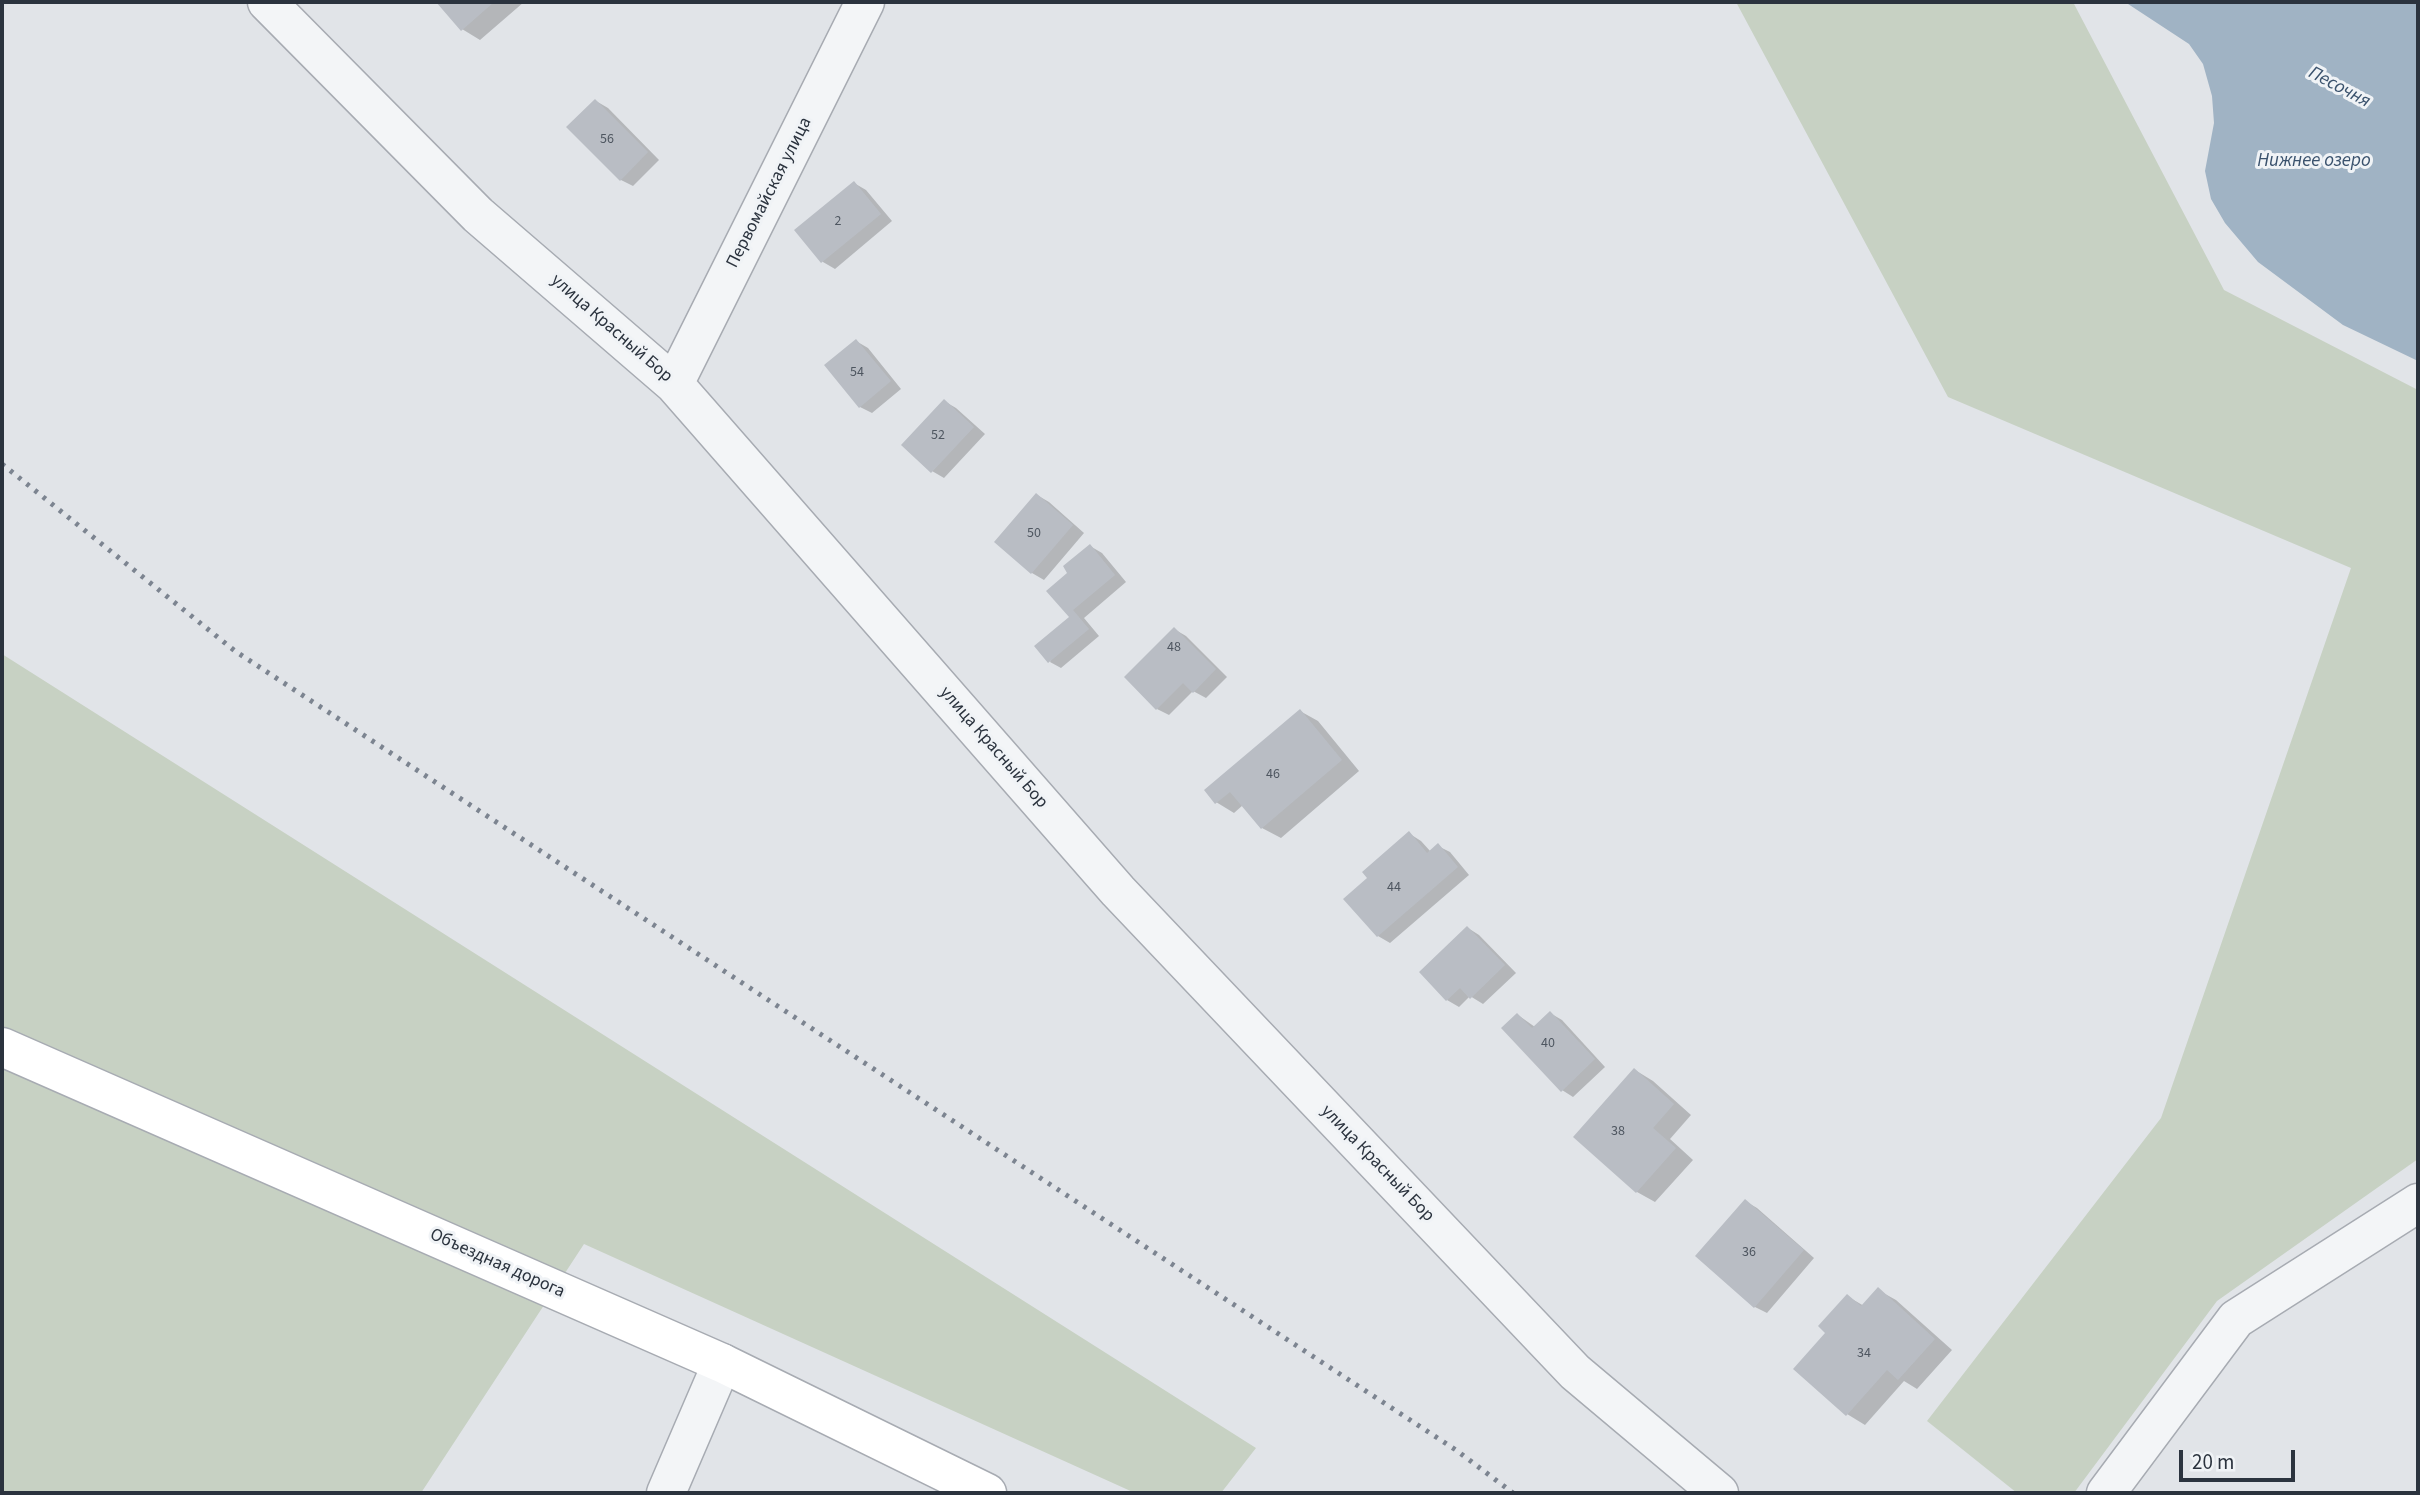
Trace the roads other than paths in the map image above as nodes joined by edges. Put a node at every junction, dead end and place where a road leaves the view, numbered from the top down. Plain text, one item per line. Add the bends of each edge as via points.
1 (267, 2) edge
2 (865, 2) edge
3 (674, 384) junction
4 (2, 1047) edge
5 (2418, 1203) edge
6 (722, 1363) junction
7 (666, 1493) edge
8 (987, 1493) edge
9 (1719, 1493) edge
10 (2106, 1493) edge

1 - 3 street, улица Красный Бор via 478,215
2 - 3 street, Первомайская улица
3 - 9 street, улица Красный Бор via 1118,891 1575,1373
4 - 6 main road, Объездная дорога
5 - 10 street via 2236,1319
6 - 7 street
6 - 8 main road, Объездная дорога

